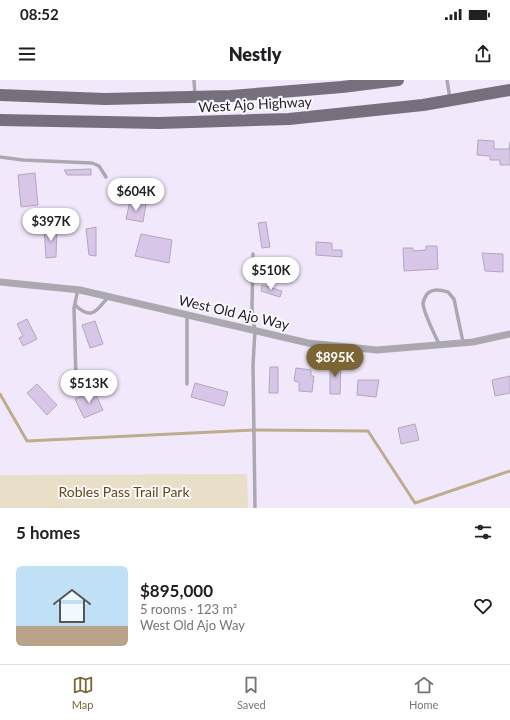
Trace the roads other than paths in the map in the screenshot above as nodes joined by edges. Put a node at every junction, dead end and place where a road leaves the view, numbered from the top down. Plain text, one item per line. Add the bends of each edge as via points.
1 (194, 80) edge
2 (398, 80) edge
3 (447, 80) edge
4 (510, 90) edge
5 (0, 96) edge
6 (196, 97) junction
7 (450, 100) junction
8 (0, 120) edge
9 (0, 156) edge
10 (106, 177) dead end
11 (254, 254) dead end
12 (0, 282) edge
13 (78, 289) junction
14 (109, 296) junction
15 (75, 305) junction
16 (187, 314) junction
17 (255, 330) junction
18 (510, 334) edge
19 (463, 342) junction
20 (439, 344) junction
21 (76, 380) dead end
22 (187, 384) dead end
23 (255, 508) edge

1 - 6 lane
2 - 6 main road, West Ajo Highway via 247,95
3 - 7 lane
4 - 7 main road, West Ajo Highway
5 - 6 main road, West Ajo Highway via 105,99
7 - 8 main road, West Ajo Highway via 289,118 158,123
9 - 10 lane via 23,160 92,163 99,166
11 - 17 lane via 252,321
12 - 13 street, West Old Ajo Way
13 - 14 street, West Old Ajo Way
13 - 15 lane
14 - 15 lane via 92,313 87,314
14 - 16 street, West Old Ajo Way
15 - 21 lane
16 - 17 street, West Old Ajo Way
16 - 22 lane
17 - 20 street, West Old Ajo Way via 308,343 377,350
17 - 23 lane
18 - 19 street, West Old Ajo Way
19 - 20 street, West Old Ajo Way
19 - 20 lane via 454,300 448,292 439,289 430,292 423,304

